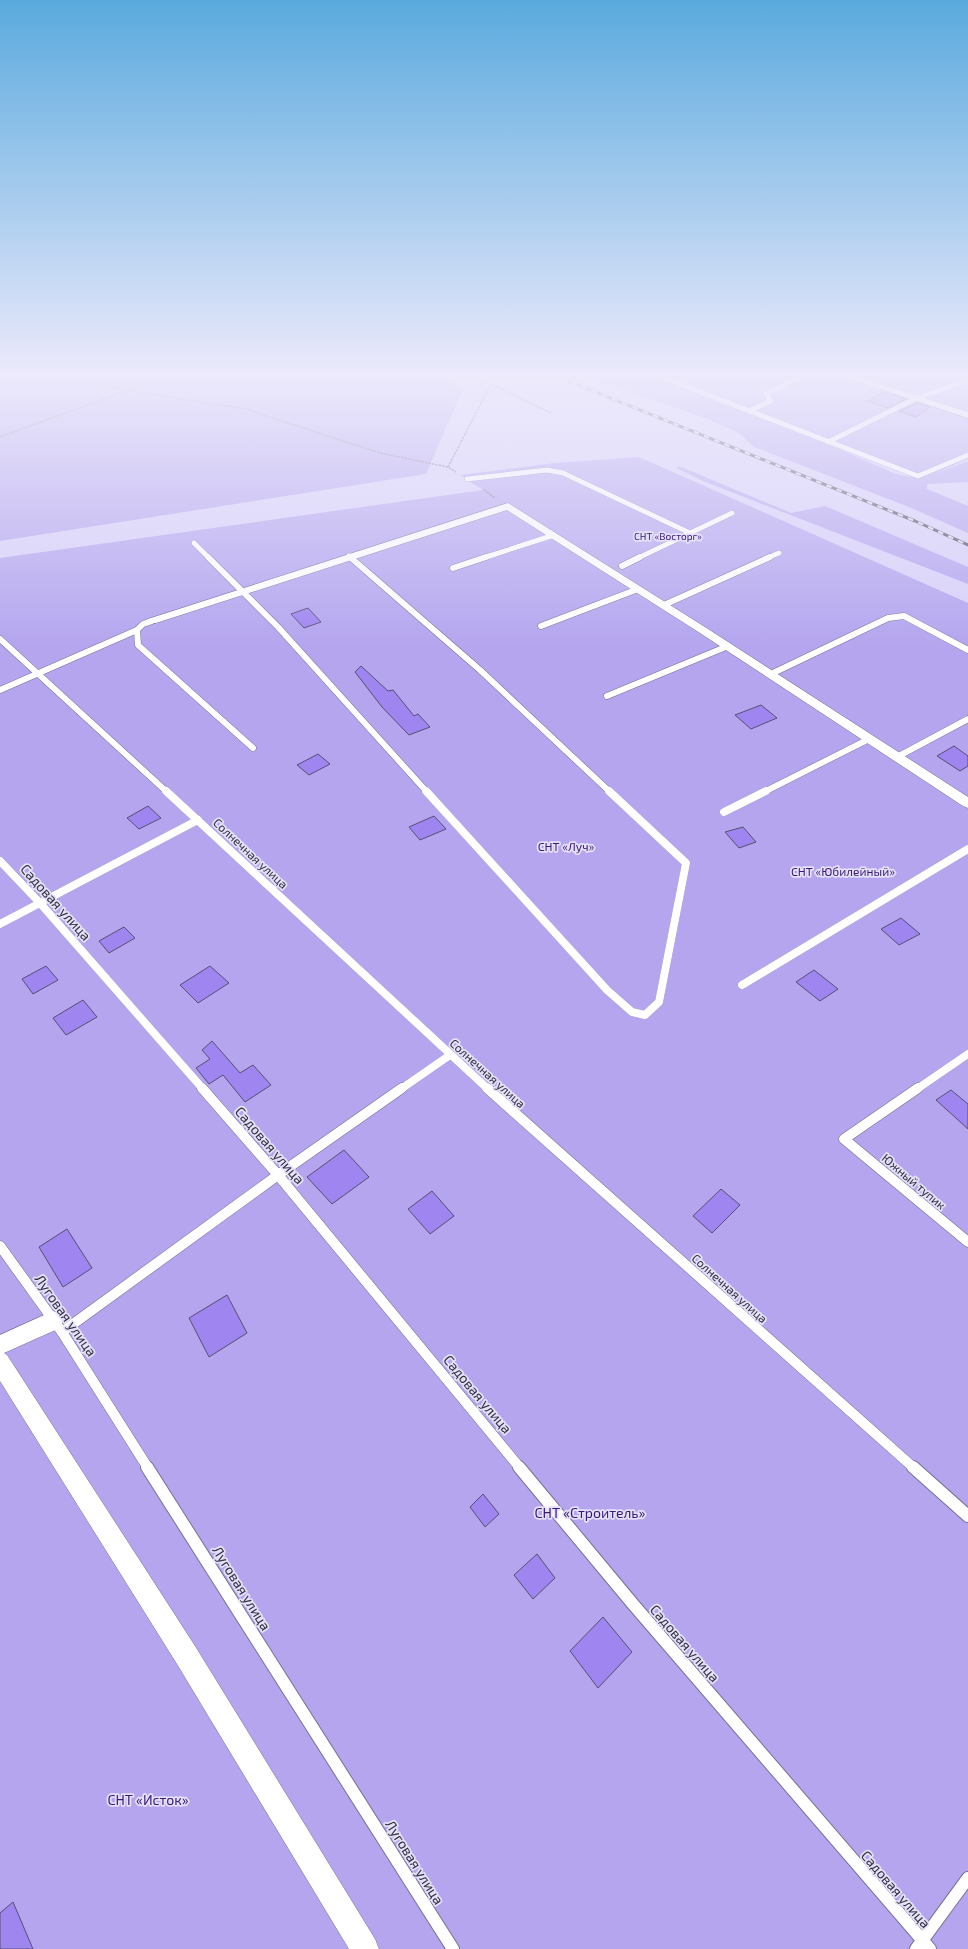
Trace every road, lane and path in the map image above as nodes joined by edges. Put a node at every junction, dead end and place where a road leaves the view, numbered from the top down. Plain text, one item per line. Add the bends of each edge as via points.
1 (438, 465) edge
2 (889, 465) edge
3 (944, 465) edge
4 (448, 467) joint
5 (467, 479) junction
6 (508, 506) junction
7 (732, 513) dead end
8 (690, 533) junction
9 (554, 536) junction
10 (194, 542) dead end
11 (779, 553) dead end
12 (349, 556) junction
13 (622, 566) dead end
14 (453, 568) dead end
15 (638, 589) junction
16 (242, 591) junction
17 (664, 605) junction
18 (152, 621) joint
19 (540, 626) dead end
20 (137, 630) junction
21 (0, 639) edge
22 (728, 646) junction
23 (968, 650) edge
24 (37, 673) junction
25 (771, 674) junction
26 (0, 690) edge
27 (607, 696) dead end
28 (968, 719) edge
29 (869, 739) junction
30 (253, 748) dead end
31 (897, 757) junction
32 (968, 803) edge
33 (724, 812) dead end
34 (198, 820) junction
35 (968, 849) edge
36 (0, 861) edge
37 (40, 903) junction
38 (0, 924) edge
39 (742, 985) dead end
40 (968, 1054) edge
41 (450, 1055) junction
42 (278, 1175) junction
43 (968, 1242) edge
44 (0, 1246) edge
45 (58, 1326) junction
46 (0, 1345) edge
47 (0, 1362) edge
48 (968, 1516) edge
49 (968, 1878) edge
50 (922, 1946) edge
51 (365, 1949) edge
52 (453, 1949) edge

1 - 4 path
2 - 3 lane via 918,476
4 - 5 path
5 - 6 path
5 - 8 lane via 547,470 562,473
6 - 9 street
6 - 12 street
7 - 8 lane
8 - 13 lane
9 - 14 lane
9 - 15 street
10 - 16 lane
11 - 17 lane
12 - 16 street
12 - 16 lane via 480,670 686,863 659,1002 645,1015 632,1012 607,990 284,633
15 - 17 street
15 - 19 lane
16 - 18 street
17 - 22 street
18 - 20 lane via 143,624
20 - 24 lane
20 - 30 lane via 138,645
21 - 24 lane, Солнечная улица
22 - 25 street
22 - 27 lane
23 - 25 lane via 904,616 898,616 888,618
24 - 26 lane
24 - 34 lane, Солнечная улица
25 - 29 street
28 - 31 lane
29 - 31 street
29 - 33 lane
31 - 32 street
34 - 37 lane
34 - 41 lane, Солнечная улица
35 - 39 lane
36 - 37 lane, Садовая улица
37 - 38 lane
37 - 42 lane, Садовая улица
40 - 43 lane, Южный тупик via 844,1140
41 - 42 lane
41 - 48 lane, Солнечная улица
42 - 45 lane
42 - 50 lane, Садовая улица via 632,1604
44 - 45 lane, Луговая улица
45 - 46 street
45 - 52 lane, Луговая улица
47 - 51 street via 186,1655
49 - 50 lane

